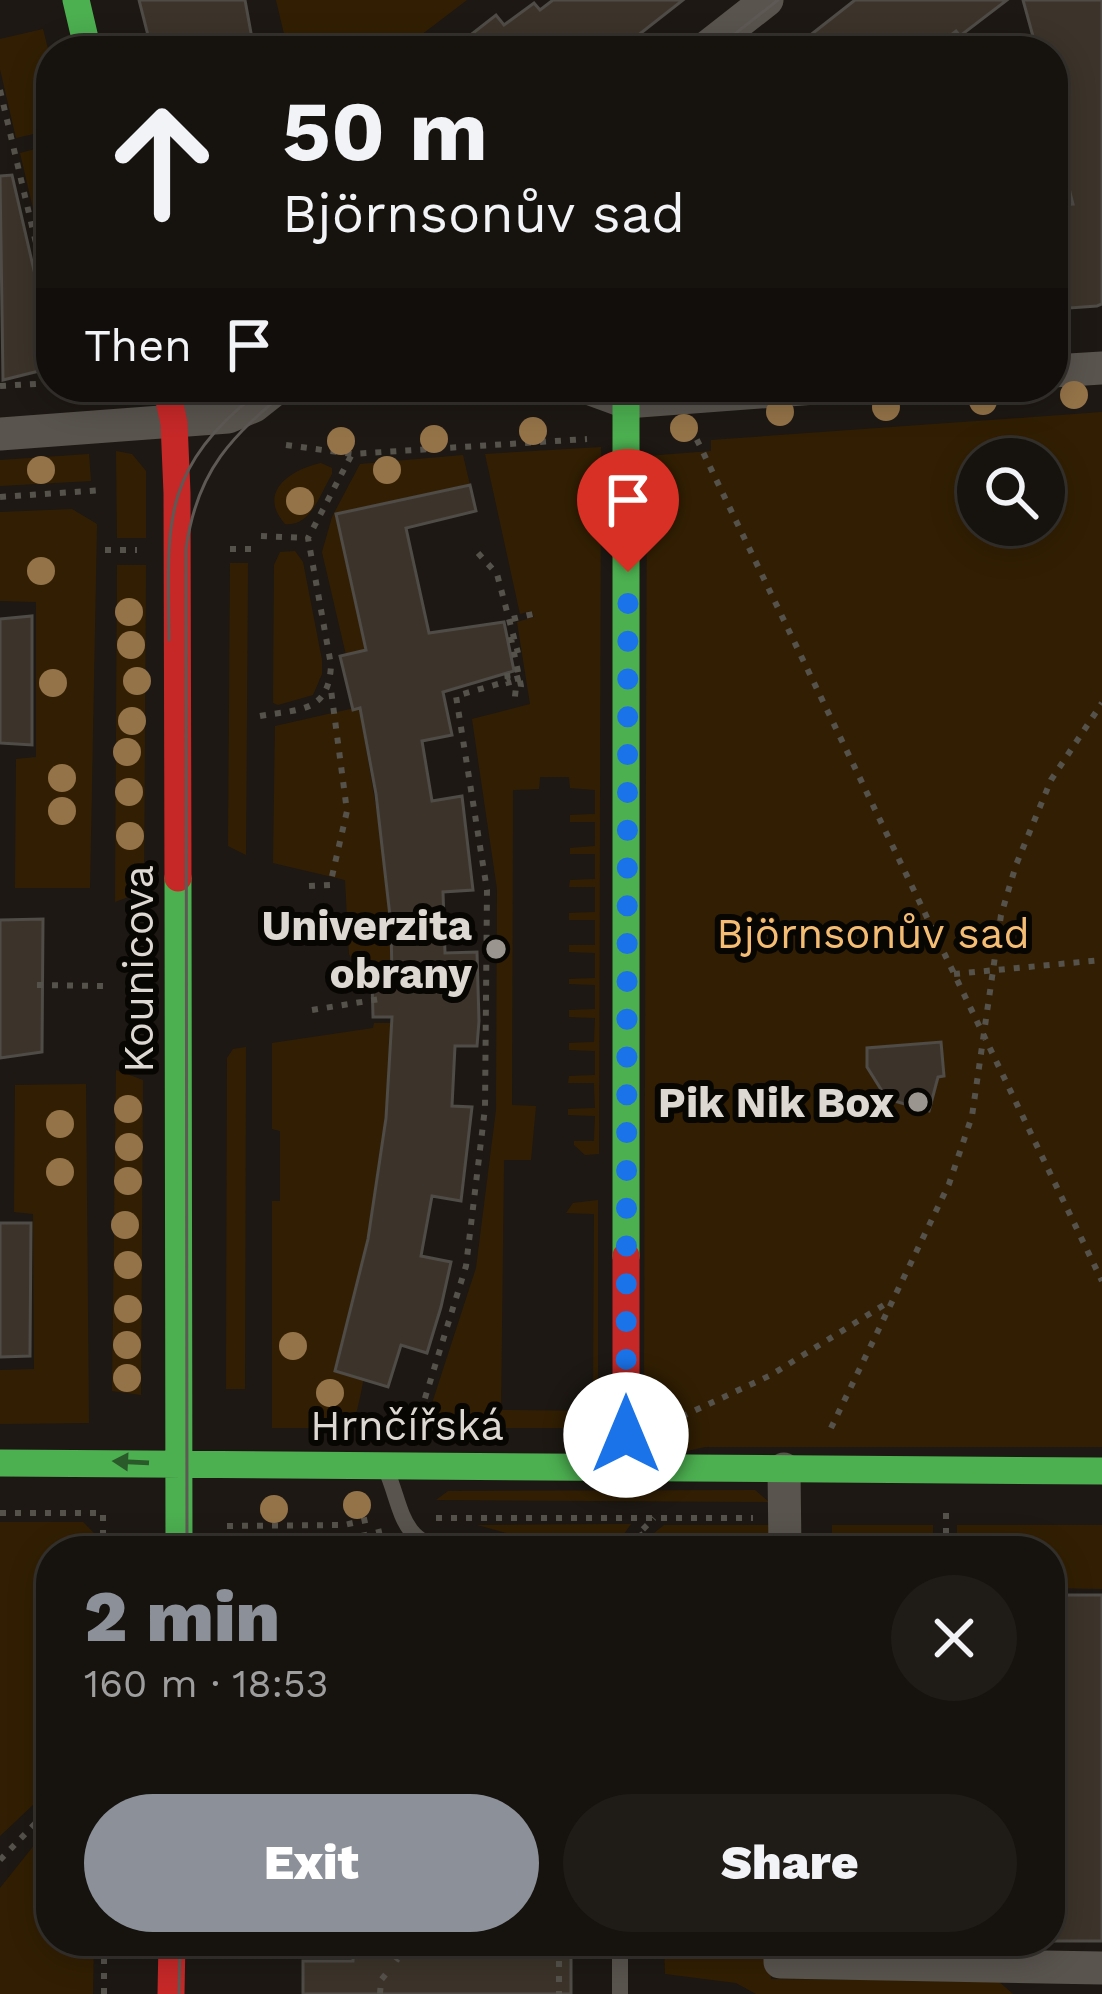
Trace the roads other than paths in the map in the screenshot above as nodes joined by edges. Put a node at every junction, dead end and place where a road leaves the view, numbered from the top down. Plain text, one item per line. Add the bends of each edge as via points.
1 (76, 0) edge
2 (767, 0) edge
3 (84, 36) edge
4 (721, 36) edge
5 (1102, 368) edge
6 (1068, 370) edge
7 (169, 402) edge
8 (259, 402) edge
9 (626, 402) edge
10 (174, 423) junction
11 (0, 434) edge
12 (0, 1463) edge
13 (180, 1465) junction
14 (384, 1466) junction
15 (626, 1468) junction
16 (784, 1469) junction
17 (1102, 1471) edge
18 (179, 1536) edge
19 (413, 1536) edge
20 (784, 1536) edge
21 (172, 1956) edge
22 (620, 1956) edge
23 (780, 1956) edge
24 (1102, 1968) edge
25 (171, 1994) edge
26 (620, 1994) edge

1 - 3 street
2 - 4 street
5 - 6 street
7 - 10 street, Kounicova
8 - 10 street via 228,417
9 - 15 street
10 - 11 street
10 - 13 street, Kounicova
13 -> 12 street, Hrnčířská
13 - 14 street, Hrnčířská
13 - 18 street, Kounicova
14 - 15 street, Hrnčířská
14 - 19 lane
15 - 16 street, Hrnčířská
16 - 17 street, Hrnčířská
16 - 20 street
21 - 25 street
22 - 26 lane
23 - 24 street

